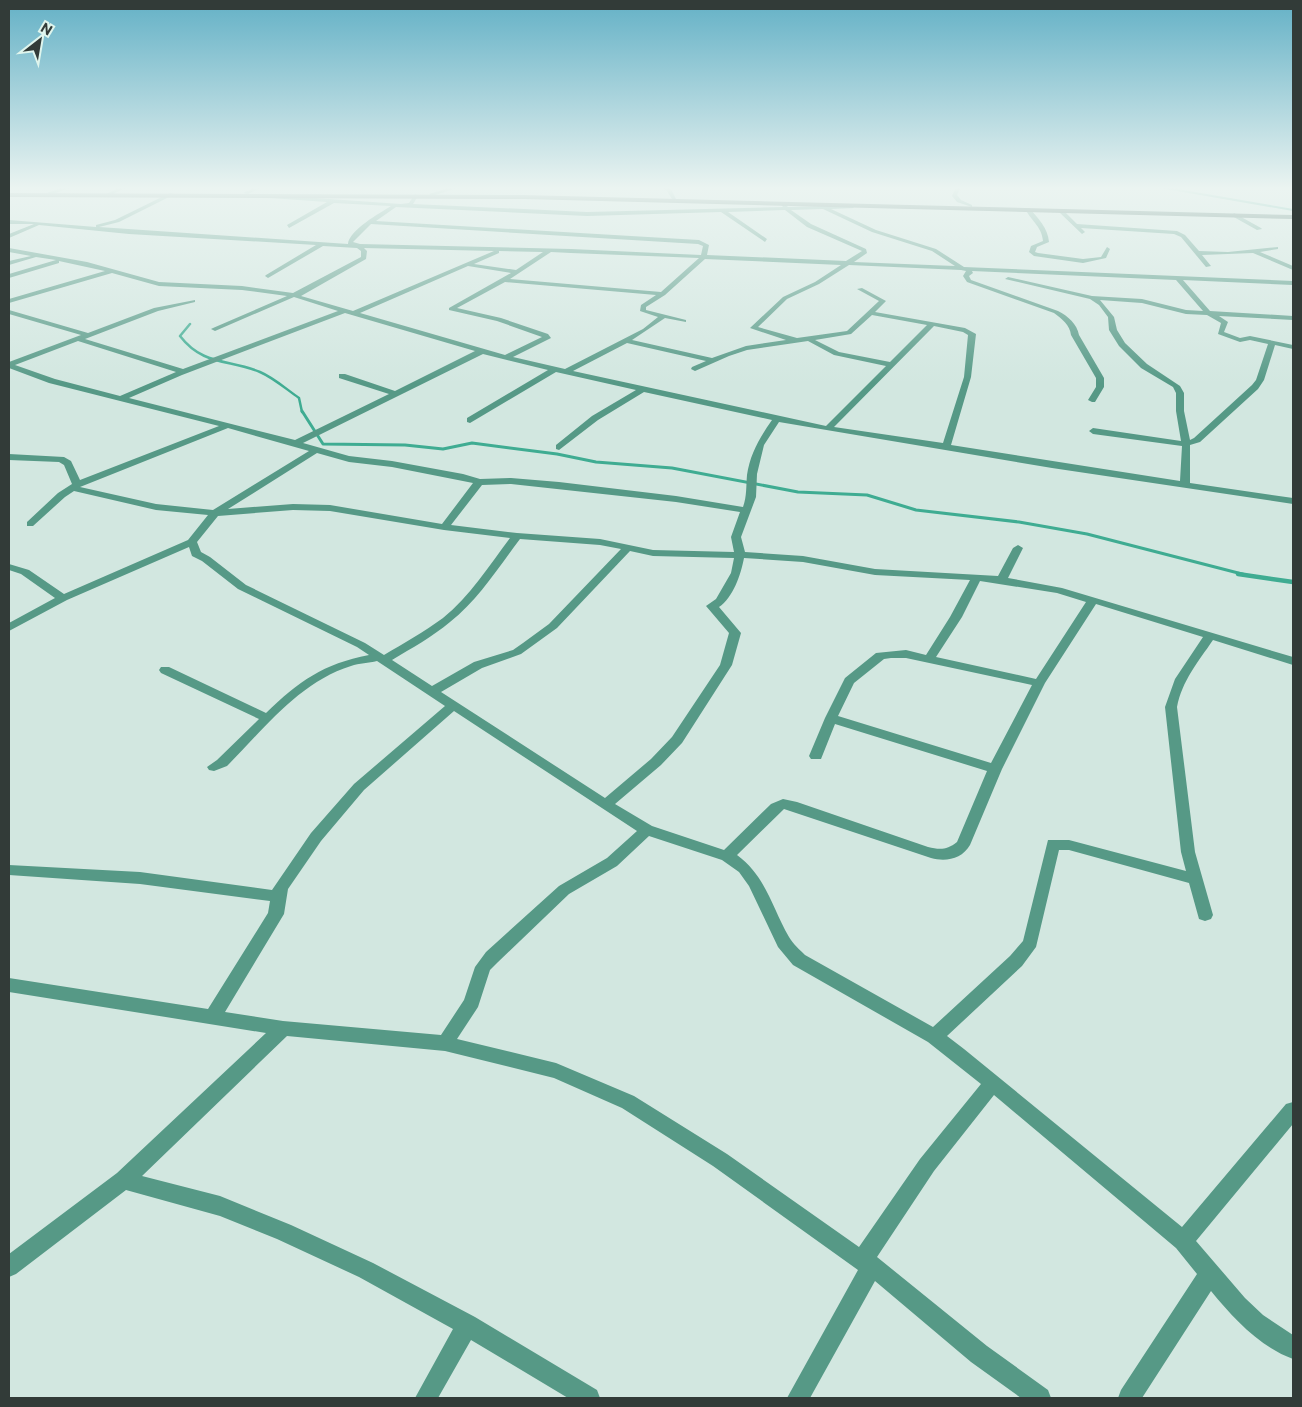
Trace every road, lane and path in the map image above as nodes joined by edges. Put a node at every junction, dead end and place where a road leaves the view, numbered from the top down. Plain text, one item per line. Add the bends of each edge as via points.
1 (21, 253) edge
2 (307, 253) edge
3 (364, 253) edge
4 (496, 253) edge
5 (547, 253) edge
6 (586, 253) edge
7 (704, 253) edge
8 (864, 253) edge
9 (938, 253) edge
10 (1033, 253) edge
11 (1106, 253) edge
12 (1198, 253) joint
13 (1239, 253) joint
14 (1244, 253) edge
15 (1257, 253) edge
16 (35, 256) junction
17 (703, 258) junction
18 (61, 260) junction
19 (9, 263) edge
20 (845, 264) junction
21 (470, 265) junction
22 (1208, 266) dead end
23 (1293, 268) edge
24 (967, 270) junction
25 (111, 271) junction
26 (982, 271) junction
27 (518, 272) junction
28 (9, 276) edge
29 (268, 276) dead end
30 (1178, 278) junction
31 (504, 280) junction
32 (1293, 283) edge
33 (860, 289) dead end
34 (663, 294) junction
35 (296, 295) junction
36 (1092, 298) junction
37 (9, 301) edge
38 (193, 301) dead end
39 (345, 310) junction
40 (9, 312) edge
41 (354, 313) junction
42 (871, 313) junction
43 (1208, 314) junction
44 (664, 316) junction
45 (1293, 318) edge
46 (684, 321) dead end
47 (932, 324) junction
48 (215, 329) dead end
49 (88, 335) junction
50 (808, 338) junction
51 (78, 339) junction
52 (625, 340) junction
53 (794, 340) junction
54 (1272, 344) junction
55 (1293, 347) edge
56 (482, 351) junction
57 (506, 358) junction
58 (712, 360) junction
59 (890, 364) junction
60 (9, 366) edge
61 (555, 369) junction
62 (695, 369) dead end
63 (565, 372) junction
64 (179, 373) junction
65 (342, 376) dead end
66 (642, 389) junction
67 (396, 394) junction
68 (122, 398) junction
69 (1092, 400) dead end
70 (777, 419) junction
71 (470, 420) dead end
72 (226, 426) junction
73 (828, 429) junction
74 (1093, 431) dead end
75 (296, 443) junction
76 (1186, 444) junction
77 (946, 446) junction
78 (559, 447) dead end
79 (316, 450) junction
80 (9, 458) edge
81 (479, 482) junction
82 (76, 485) junction
83 (1185, 486) junction
84 (1293, 501) edge
85 (745, 510) junction
86 (214, 513) junction
87 (30, 524) dead end
88 (444, 527) junction
89 (517, 536) junction
90 (192, 542) junction
91 (1018, 548) dead end
92 (627, 549) junction
93 (740, 555) junction
94 (9, 567) edge
95 (977, 577) junction
96 (1002, 580) junction
97 (63, 598) junction
98 (1093, 600) junction
99 (9, 628) edge
100 (1209, 637) junction
101 (361, 645) junction
102 (381, 658) junction
103 (929, 659) junction
104 (1293, 661) edge
105 (347, 662) junction
106 (165, 670) dead end
107 (1039, 683) junction
108 (430, 692) junction
109 (452, 706) junction
110 (267, 718) junction
111 (831, 718) junction
112 (816, 756) dead end
113 (214, 767) dead end
114 (995, 769) junction
115 (605, 805) junction
116 (647, 830) junction
117 (727, 856) junction
118 (9, 870) edge
119 (1194, 879) junction
120 (277, 896) junction
121 (1204, 915) dead end
122 (9, 985) edge
123 (213, 1016) junction
124 (283, 1028) junction
125 (934, 1037) junction
126 (445, 1043) junction
127 (992, 1083) junction
128 (1293, 1110) edge
129 (124, 1180) junction
130 (1183, 1241) junction
131 (867, 1263) junction
132 (9, 1267) edge
133 (1210, 1273) junction
134 (467, 1325) junction
135 (1293, 1348) edge
136 (426, 1398) edge
137 (589, 1398) edge
138 (798, 1398) edge
139 (1040, 1398) edge
140 (1129, 1398) edge

1 - 16 street
2 - 29 street
3 - 35 street via 364,258
4 - 21 street
5 - 27 street
6 - 17 street
7 - 17 street
8 - 20 street
9 - 24 street
10 - 11 street via 1090,261 1103,258
12 - 13 street
12 - 22 street
13 - 14 street
15 - 23 street
16 - 18 street
16 - 19 street
17 - 20 street
17 - 34 street
18 - 25 street
18 - 28 street
20 - 24 street
20 - 53 street via 817,283 785,298 753,328
21 - 27 street
21 - 41 street
24 - 26 street
24 - 69 street via 969,280 1064,317 1074,329 1100,378 1100,387
25 - 35 street via 159,284 242,288
25 - 37 street
26 - 30 street
26 - 36 street
27 - 31 street
30 - 32 street
30 - 43 street
31 - 34 street
31 - 57 street via 451,310 499,319 547,338
33 - 42 street via 884,302
34 - 44 street via 642,309
35 - 39 street
35 - 48 street
36 - 43 street via 1137,301
36 - 76 street via 1105,307 1122,344 1144,366 1176,386 1180,393
38 - 49 street via 156,309
39 - 41 street
39 - 64 street
40 - 49 street
41 - 56 street
42 - 47 street
42 - 50 street via 849,333
43 - 45 street
43 - 54 street via 1225,322 1220,332 1223,334
44 - 46 street
44 - 52 street
47 - 59 street
47 - 77 street via 972,334 973,355 969,375
49 - 51 street
50 - 53 street
50 - 59 street via 818,347 833,353
51 - 60 street
51 - 64 street via 176,369
52 - 58 street
52 - 63 street
53 - 58 street via 746,348
54 - 55 street
54 - 76 street via 1255,387 1203,436
56 - 57 street
56 - 67 street
57 - 61 street
58 - 62 street
59 - 73 street
60 - 68 street via 52,381
61 - 63 street
61 - 71 street
63 - 66 street
64 - 68 street
65 - 67 street
66 - 70 street
66 - 78 street via 595,418
67 - 75 street
68 - 72 street
70 - 73 street
70 - 85 street via 764,436 752,478 751,497
72 - 75 street
72 - 82 street
73 - 77 street
74 - 76 street
75 - 79 street
76 - 83 street
77 - 83 street
79 - 81 street via 348,459 392,464
79 - 86 street
80 - 82 street via 61,459 68,463
81 - 85 street via 559,485
81 - 88 street
82 - 86 street via 77,489 134,503
82 - 87 street
83 - 84 street
85 - 93 street via 736,537
86 - 88 street via 293,507 330,508
86 - 90 street
88 - 89 street
89 - 92 street via 580,539
89 - 102 street via 451,615 436,628
90 - 97 street
90 - 101 street via 196,554 242,587
91 - 96 street
92 - 93 street via 668,555
92 - 108 street via 553,626 528,646 478,665
93 - 95 street via 803,559 875,572
93 - 115 street via 736,573 720,601 712,606 735,633 726,666 676,740 656,762
94 - 97 street via 26,572
95 - 96 street
95 - 103 street via 956,618
96 - 98 street
97 - 99 street
98 - 100 street
98 - 107 street
100 - 104 street
100 - 119 street via 1177,687 1171,706
101 - 102 street
101 - 105 street
102 - 105 street
102 - 108 street
103 - 107 street
103 - 111 street via 906,654 880,656 849,681
105 - 110 street via 309,681
106 - 110 street
107 - 114 street
108 - 109 street
109 - 115 street
109 - 120 street via 359,787 316,837
110 - 113 street
111 - 112 street
111 - 114 street
114 - 117 street via 963,845 954,854 941,856 782,804
115 - 116 street
116 - 117 street
116 - 126 street via 612,862 564,890 492,957 483,967 472,1002
117 - 125 street via 744,868 756,883 784,943 799,960
118 - 120 street via 140,878
119 - 121 street
119 - 125 street via 1069,844 1053,844 1030,943 1016,961
120 - 123 street via 276,914
122 - 123 street
123 - 124 street
124 - 126 street
124 - 129 street
125 - 127 street
126 - 131 street via 556,1071 628,1102 720,1160
127 - 130 street
127 - 131 street via 927,1165
128 - 130 street
129 - 132 street
129 - 134 street via 220,1206 284,1232 366,1270
130 - 133 street
131 - 138 street
131 - 139 street via 979,1354
133 - 135 street via 1237,1306
133 - 140 street
134 - 136 street
134 - 137 street

